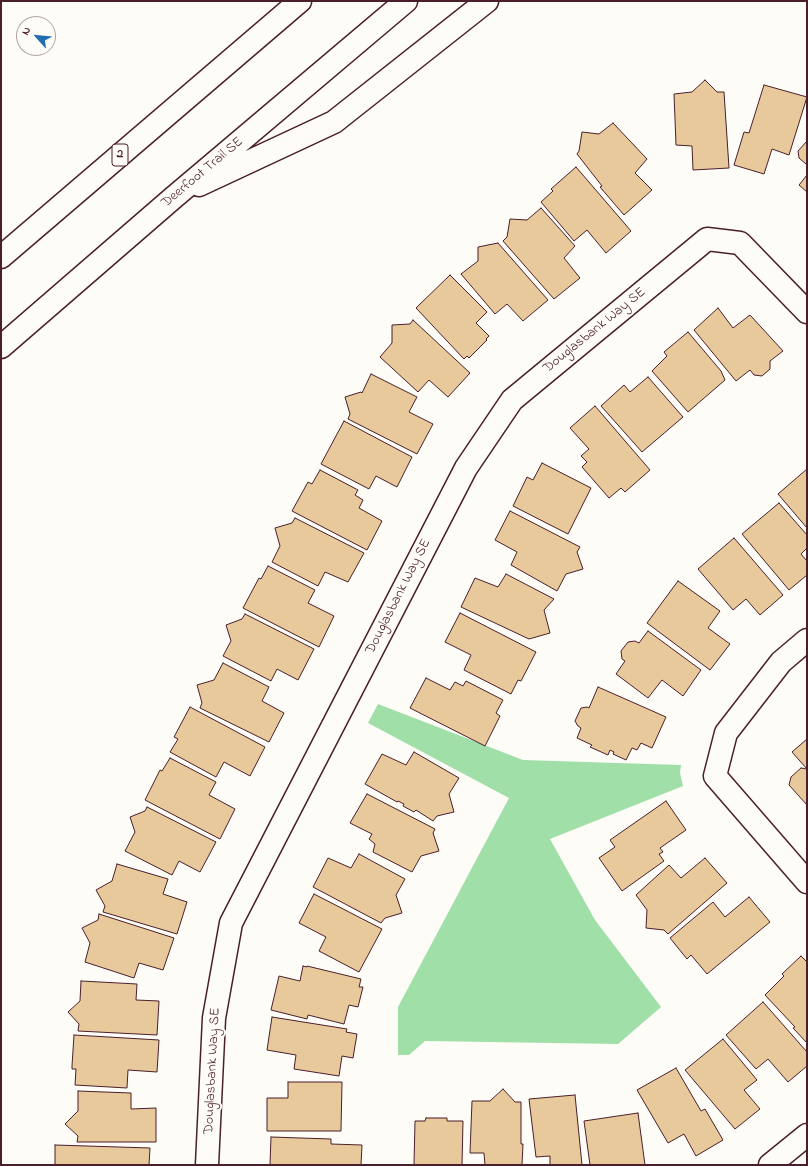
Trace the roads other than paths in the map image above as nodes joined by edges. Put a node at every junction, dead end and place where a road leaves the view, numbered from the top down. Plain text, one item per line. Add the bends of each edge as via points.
1 (285, 1) edge
2 (300, 1) edge
3 (406, 1) edge
4 (487, 1) edge
5 (238, 53) junction
6 (173, 198) junction
7 (1, 257) edge
8 (807, 312) edge
9 (1, 347) edge
10 (807, 640) edge
11 (807, 882) edge
12 (807, 1135) edge
13 (207, 1165) edge
14 (770, 1165) edge

1 - 5 main road
2 - 5 main road, 2
3 - 6 main road, Deerfoot Trail SE
4 - 6 main road via 334,122
5 - 7 main road, 2
6 - 9 main road, Deerfoot Trail SE
8 - 13 main road, Douglasbank Way SE via 740,243 707,239 512,400 466,468 231,923 214,1018
10 - 11 main road via 781,662 726,734 716,776
12 - 14 main road

